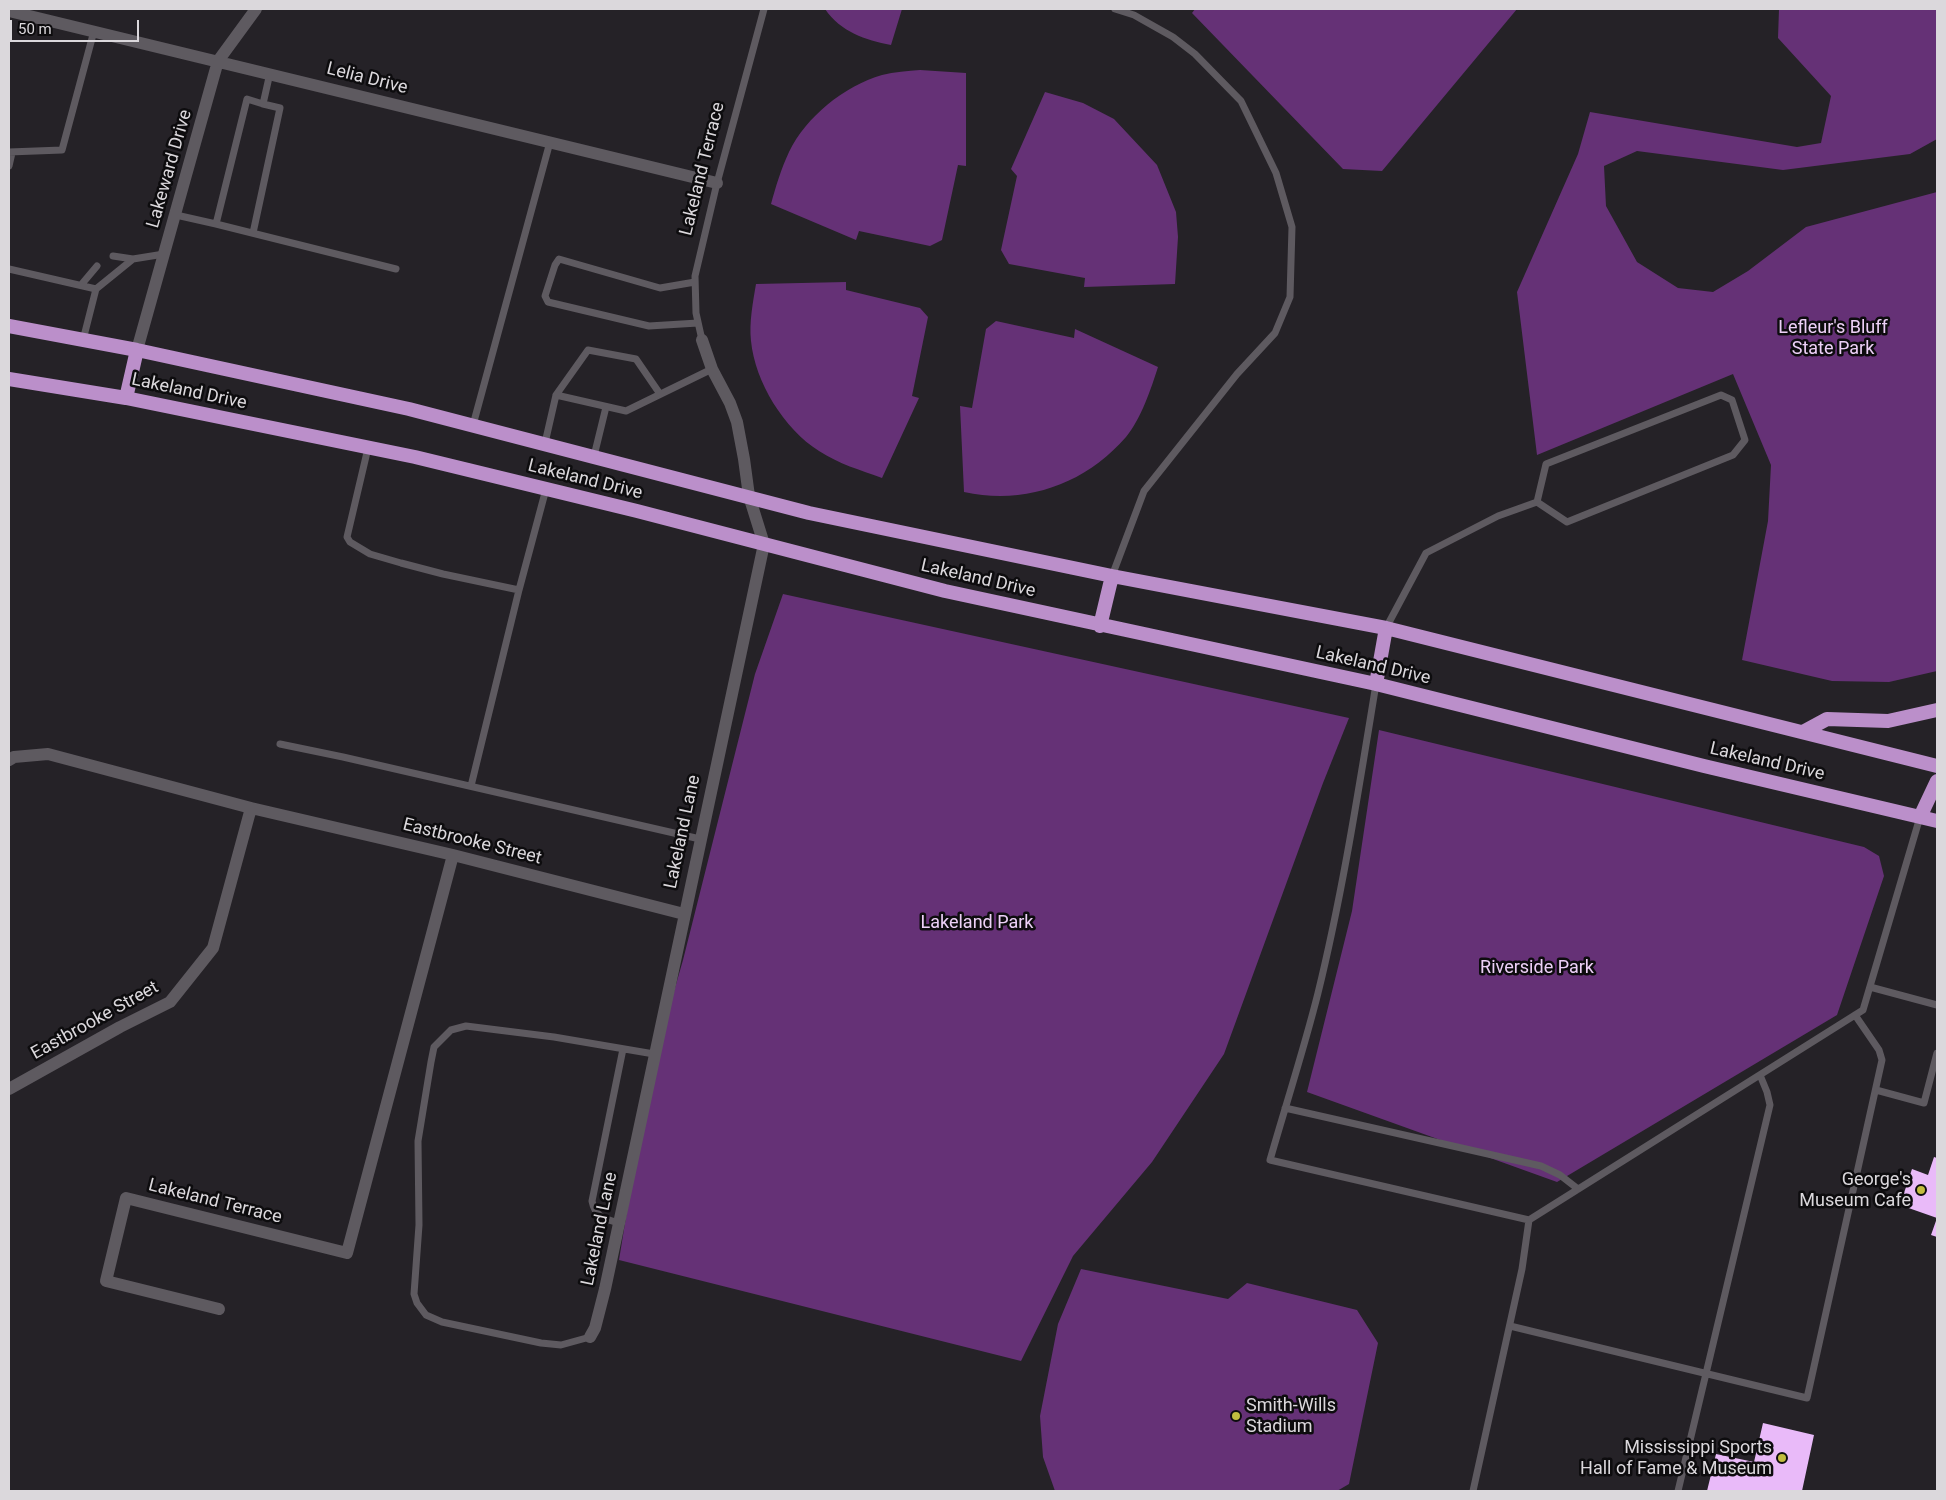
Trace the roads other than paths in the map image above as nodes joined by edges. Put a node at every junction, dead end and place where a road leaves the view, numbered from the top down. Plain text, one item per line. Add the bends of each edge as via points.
1 (256, 9) edge
2 (764, 9) edge
3 (1115, 9) edge
4 (9, 11) edge
5 (94, 31) junction
6 (218, 61) junction
7 (270, 73) junction
8 (263, 104) junction
9 (550, 142) junction
10 (10, 153) edge
11 (9, 166) edge
12 (717, 183) junction
13 (176, 215) junction
14 (216, 224) junction
15 (253, 232) junction
16 (164, 254) junction
17 (113, 256) dead end
18 (133, 259) junction
19 (97, 266) dead end
20 (396, 269) dead end
21 (9, 270) edge
22 (695, 282) junction
23 (81, 285) junction
24 (96, 288) junction
25 (698, 323) junction
26 (9, 326) edge
27 (83, 340) junction
28 (702, 340) joint
29 (137, 350) junction
30 (712, 369) junction
31 (9, 379) edge
32 (660, 394) junction
33 (556, 395) junction
34 (126, 398) junction
35 (606, 407) junction
36 (473, 425) junction
37 (545, 443) junction
38 (368, 448) junction
39 (594, 456) junction
40 (546, 489) junction
41 (748, 496) junction
42 (1537, 502) junction
43 (764, 544) junction
44 (1112, 576) junction
45 (519, 590) junction
46 (1100, 626) junction
47 (1386, 628) junction
48 (1376, 684) junction
49 (1937, 710) edge
50 (1803, 732) junction
51 (280, 744) dead end
52 (9, 760) edge
53 (1937, 766) edge
54 (1937, 781) edge
55 (471, 786) junction
56 (250, 808) junction
57 (1920, 817) junction
58 (1937, 821) edge
59 (700, 839) junction
60 (452, 855) junction
61 (684, 914) junction
62 (1870, 987) junction
63 (1937, 1005) edge
64 (1855, 1015) junction
65 (623, 1049) junction
66 (1937, 1053) edge
67 (654, 1054) junction
68 (1760, 1075) junction
69 (9, 1089) edge
70 (1876, 1090) junction
71 (1285, 1108) junction
72 (1578, 1189) junction
73 (1529, 1220) junction
74 (619, 1223) junction
75 (219, 1308) dead end
76 (1510, 1326) junction
77 (590, 1337) joint
78 (1706, 1374) junction
79 (1473, 1491) edge
80 (1678, 1491) edge

1 - 6 street, Lakeward Drive
2 - 12 lane, Lakeland Terrace
3 - 44 lane via 1134,15 1173,37 1195,54 1241,101 1276,173 1292,227 1290,297 1275,333 1144,490
4 - 5 street, Lelia Drive
5 - 6 street, Lelia Drive
5 - 10 lane via 62,150
6 - 7 street, Lelia Drive
6 - 13 street, Lakeward Drive
7 - 8 lane
7 - 9 street, Lelia Drive
8 - 14 lane via 246,99
8 - 15 lane via 280,108
9 - 12 street, Lelia Drive
9 - 36 lane
10 - 11 lane
12 - 22 lane, Lakeland Terrace
13 - 14 lane
13 - 16 street, Lakeward Drive
14 - 15 lane
15 - 20 lane
16 - 18 lane
16 - 29 street, Lakeward Drive
17 - 18 lane
18 - 24 lane
19 - 23 lane
21 - 23 lane
22 - 25 lane, Lakeland Terrace
22 - 25 lane via 660,288 559,259 554,265 545,296 548,302 649,326
23 - 24 lane
24 - 27 lane
25 - 28 lane, Lakeland Terrace
26 - 27 highway, Lakeland Drive
27 - 29 highway, Lakeland Drive
28 - 30 street
29 - 34 highway
29 - 36 highway, Lakeland Drive via 409,408
30 - 32 lane
30 - 41 street via 737,422
31 - 34 highway, Lakeland Drive
32 - 33 lane via 636,359 588,350
32 - 35 lane via 626,411
33 - 35 lane
33 - 37 lane
34 - 38 highway, Lakeland Drive
35 - 39 lane
36 - 37 highway, Lakeland Drive
37 - 39 highway, Lakeland Drive
38 - 40 highway, Lakeland Drive
38 - 45 lane via 347,536 350,542 370,554 401,564
39 - 41 highway, Lakeland Drive
40 - 43 highway, Lakeland Drive
40 - 45 lane
41 - 43 street
41 - 44 highway, Lakeland Drive via 809,513
42 - 42 lane via 1567,522 1733,455 1746,440 1732,400 1721,395 1546,464
42 - 47 lane via 1498,516 1426,553
43 - 46 highway, Lakeland Drive via 945,591
43 - 59 street, Lakeland Lane
44 - 46 highway
44 - 47 highway, Lakeland Drive
45 - 55 lane
46 - 48 highway, Lakeland Drive
47 - 48 highway
47 - 50 highway, Lakeland Drive
48 - 57 highway, Lakeland Drive
48 - 71 lane via 1338,902 1318,993
49 - 50 highway via 1888,721 1827,718
50 - 53 highway, Lakeland Drive
51 - 55 lane
52 - 56 street, Eastbrooke Street via 48,754
54 - 57 highway
55 - 59 lane
56 - 60 street, Eastbrooke Street
56 - 69 street, Eastbrooke Street via 213,948 170,1002
57 - 58 highway, Lakeland Drive
57 - 62 lane
59 - 61 street, Lakeland Lane
60 - 61 street, Eastbrooke Street
60 - 75 street, Lakeland Terrace via 346,1253 126,1198 106,1281
61 - 67 street, Lakeland Lane
62 - 63 lane
62 - 64 lane via 1863,1010
64 - 68 lane
64 - 70 lane via 1882,1060
65 - 67 lane
65 - 74 lane via 592,1201 596,1214
65 - 77 lane via 466,1026 451,1030 434,1047 418,1141 419,1225 414,1294 426,1315 442,1322 541,1343 561,1344
66 - 70 lane via 1924,1103
67 - 74 street, Lakeland Lane
68 - 72 lane
68 - 78 lane via 1770,1105
70 - 78 lane via 1807,1398
71 - 72 lane via 1541,1166
71 - 73 lane via 1270,1160
72 - 73 lane
73 - 76 lane
74 - 77 street, Lakeland Lane via 602,1303
76 - 78 lane
76 - 79 lane
78 - 80 lane

